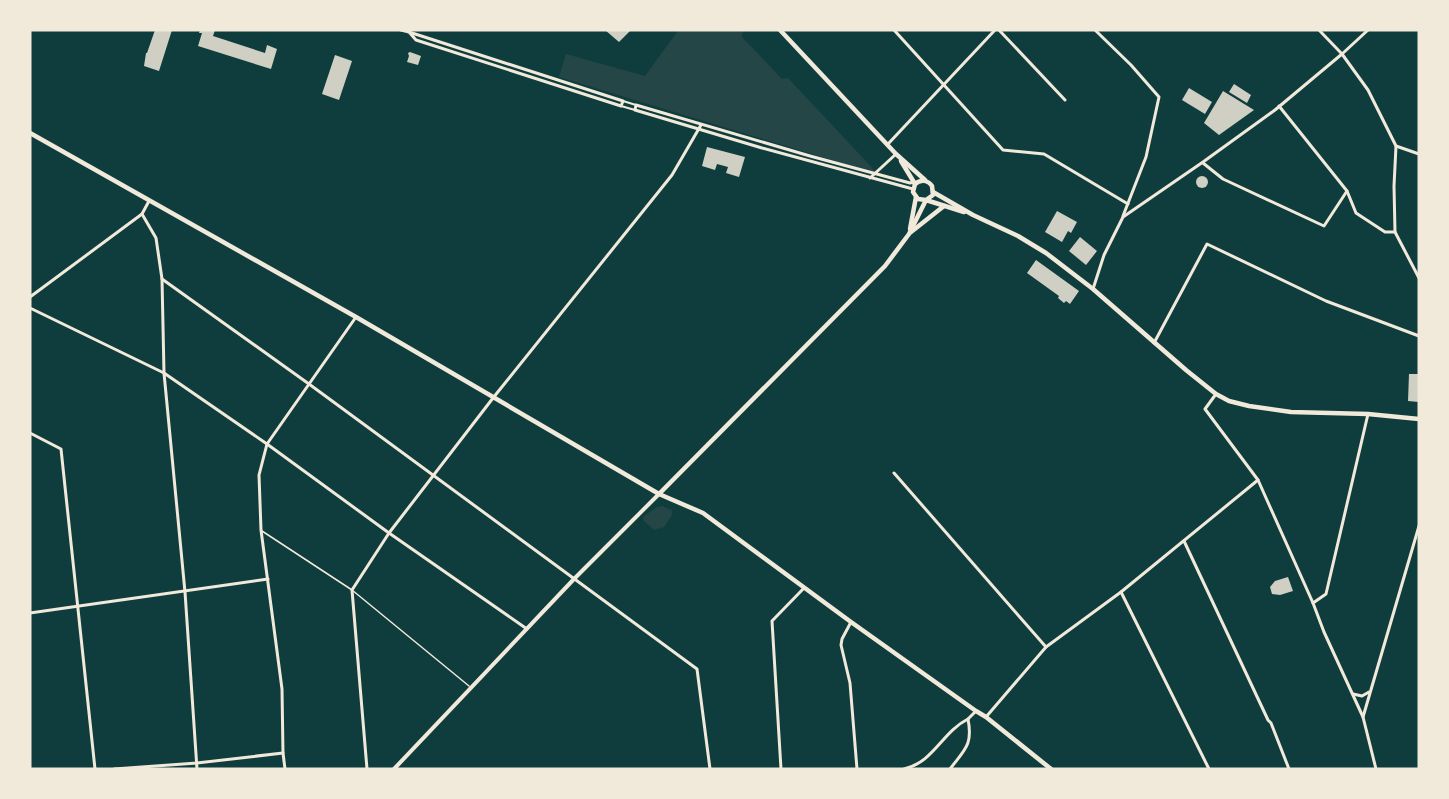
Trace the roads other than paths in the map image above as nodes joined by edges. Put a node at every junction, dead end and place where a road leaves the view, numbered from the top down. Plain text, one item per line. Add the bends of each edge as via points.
1 (401, 30) edge
2 (780, 30) edge
3 (894, 30) edge
4 (997, 30) edge
5 (1095, 30) edge
6 (1104, 30) edge
7 (1319, 30) edge
8 (1368, 30) edge
9 (410, 31) edge
10 (1100, 35) junction
11 (1342, 54) junction
12 (944, 84) junction
13 (1065, 100) dead end
14 (622, 103) joint
15 (1279, 106) junction
16 (635, 108) junction
17 (701, 124) junction
18 (698, 129) junction
19 (30, 133) edge
20 (888, 144) junction
21 (1396, 146) junction
22 (896, 154) junction
23 (1419, 154) edge
24 (1203, 162) junction
25 (875, 174) junction
26 (870, 178) junction
27 (925, 180) junction
28 (916, 185) junction
29 (1347, 191) junction
30 (933, 192) junction
31 (916, 197) junction
32 (926, 200) junction
33 (149, 201) junction
34 (1128, 204) junction
35 (944, 206) junction
36 (142, 214) junction
37 (973, 215) junction
38 (1123, 218) junction
39 (1395, 232) junction
40 (909, 234) junction
41 (1419, 278) edge
42 (162, 279) junction
43 (1093, 289) junction
44 (30, 297) edge
45 (30, 308) edge
46 (356, 317) junction
47 (1419, 336) edge
48 (1154, 343) junction
49 (164, 373) junction
50 (309, 384) junction
51 (1216, 394) junction
52 (493, 398) junction
53 (1368, 414) junction
54 (1419, 419) edge
55 (30, 432) edge
56 (267, 444) junction
57 (894, 473) dead end
58 (434, 475) junction
59 (1258, 480) junction
60 (658, 494) junction
61 (1419, 526) edge
62 (261, 530) junction
63 (389, 533) junction
64 (1184, 541) junction
65 (268, 579) junction
66 (574, 579) junction
67 (804, 588) junction
68 (352, 590) junction
69 (185, 592) junction
70 (1120, 592) junction
71 (1313, 603) junction
72 (77, 607) junction
73 (30, 613) edge
74 (851, 622) junction
75 (526, 629) junction
76 (1046, 647) junction
77 (471, 688) junction
78 (1370, 691) junction
79 (1352, 693) junction
80 (976, 711) junction
81 (986, 717) junction
82 (1363, 717) junction
83 (968, 719) junction
84 (283, 753) junction
85 (197, 762) junction
86 (95, 769) edge
87 (114, 769) edge
88 (197, 769) edge
89 (285, 769) edge
90 (367, 769) edge
91 (394, 769) edge
92 (710, 769) edge
93 (781, 769) edge
94 (857, 769) edge
95 (904, 769) edge
96 (950, 769) edge
97 (1051, 769) edge
98 (1209, 769) edge
99 (1289, 769) edge
100 (1376, 769) edge

1 - 9 street
2 - 20 main road
3 - 12 street
4 - 12 street
4 - 13 street
5 - 10 street
6 - 10 street
7 - 11 street
8 - 11 street
9 - 14 street
10 - 34 street via 1159,97 1146,157
11 - 15 street
11 - 21 street via 1368,90
12 - 20 street
12 - 34 street via 1003,150 1044,154
14 - 16 street
15 - 24 street
15 - 29 street
16 - 17 street
16 - 18 street
17 - 18 street
17 - 25 street
18 - 26 street
18 - 52 street via 672,176
19 - 33 main road
20 - 22 main road
21 - 23 street
21 - 39 street
22 - 25 street
22 - 27 main road
22 - 28 main road
24 - 29 street via 1223,179 1324,226
24 - 38 street
25 - 26 street
25 - 28 street
26 - 28 street
27 - 28 main road
27 - 30 main road
28 - 31 main road
29 - 39 street via 1356,213 1385,232
30 - 32 main road
30 - 37 main road
31 - 32 main road
31 - 40 main road
32 - 35 main road
32 - 40 main road
33 - 36 street
33 - 46 main road
34 - 38 street
35 - 37 main road
35 - 40 main road
36 - 42 street via 156,238
36 - 44 street
37 - 43 main road via 1046,253
38 - 43 street via 1104,255
39 - 41 street
40 - 60 main road via 885,266
42 - 49 street
42 - 50 street
43 - 48 main road
45 - 49 street
46 - 50 street
46 - 52 main road
47 - 48 street via 1326,302 1207,244
48 - 51 main road
49 - 56 street
49 - 69 street
50 - 56 street
50 - 58 street
51 - 53 main road via 1249,406 1290,412
51 - 59 street via 1205,409
52 - 58 street
52 - 60 main road
53 - 54 main road
53 - 71 street via 1326,594
55 - 72 street via 61,449
56 - 62 street via 259,475
56 - 63 street
57 - 76 street
58 - 63 street
58 - 66 street
59 - 64 street
59 - 71 street
60 - 66 street
60 - 67 main road via 703,513
61 - 78 street
62 - 65 street
62 - 68 lane
63 - 68 street
63 - 75 street
64 - 70 street
64 - 99 street
65 - 69 street
65 - 84 street via 282,689
66 - 75 street
66 - 92 street via 697,669
67 - 74 main road
67 - 93 street via 772,621
68 - 77 lane
68 - 90 street
69 - 72 street
69 - 85 street
70 - 76 street
70 - 98 street
71 - 79 street
72 - 73 street
72 - 86 street
74 - 80 main road
74 - 94 street via 841,645 850,683
75 - 77 street
76 - 81 street
77 - 91 street
78 - 79 street via 1362,696
78 - 82 street
79 - 82 street
80 - 81 main road
80 - 83 street
81 - 97 main road
82 - 100 street
83 - 95 street via 928,757
83 - 96 street via 969,740
84 - 85 street
84 - 89 street
85 - 87 street
85 - 88 street

